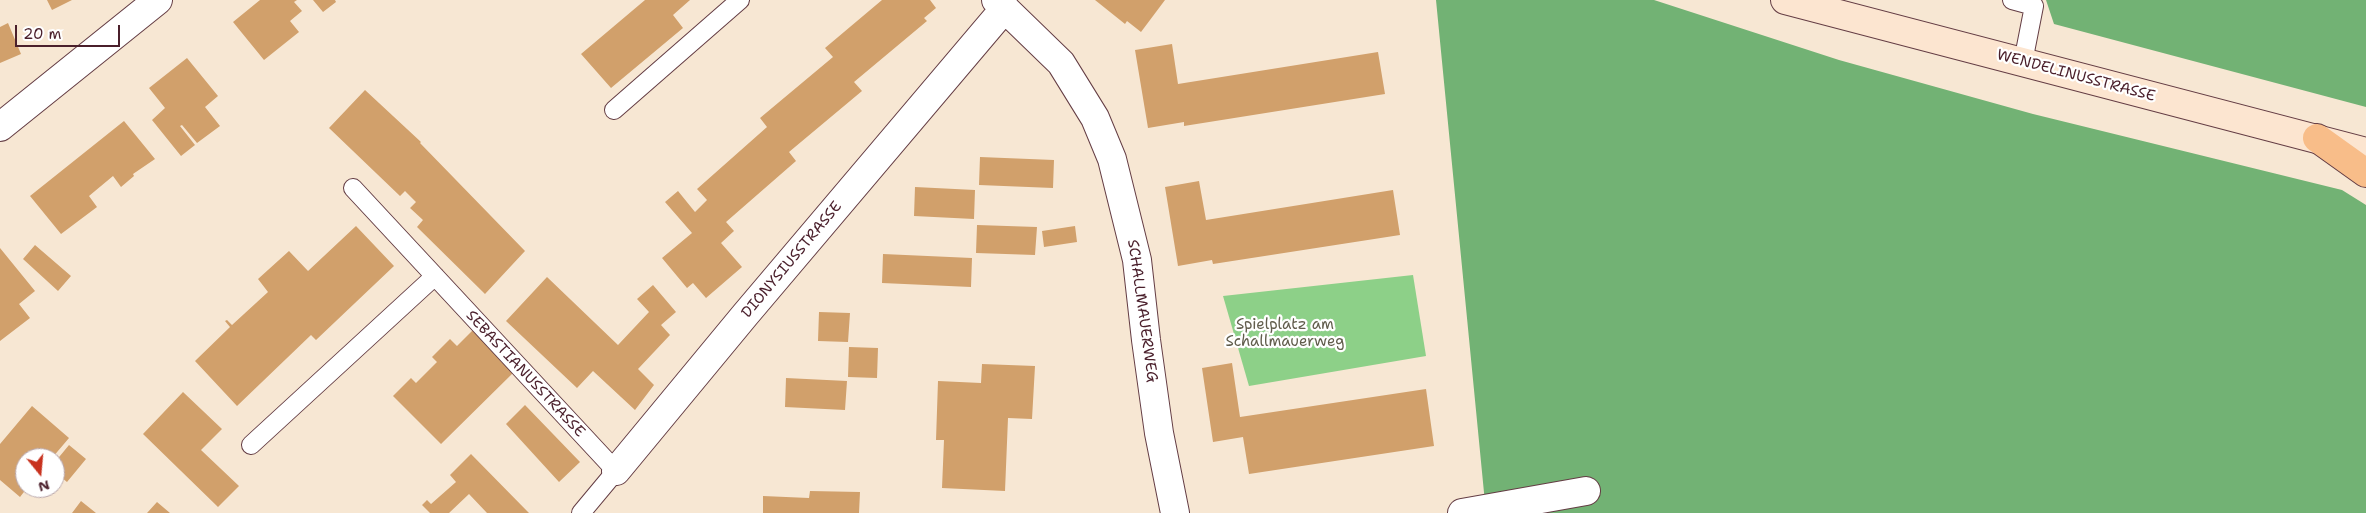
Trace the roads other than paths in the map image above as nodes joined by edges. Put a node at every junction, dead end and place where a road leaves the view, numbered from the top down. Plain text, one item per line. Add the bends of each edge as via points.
1 (158, 0) edge
2 (740, 0) edge
3 (1785, 0) edge
4 (2012, 0) edge
5 (1001, 4) edge
6 (2023, 62) junction
7 (614, 110) dead end
8 (0, 127) edge
9 (2317, 138) junction
10 (2366, 152) edge
11 (2366, 173) edge
12 (354, 188) dead end
13 (435, 276) junction
14 (251, 445) dead end
15 (616, 471) junction
16 (1586, 491) dead end
17 (581, 513) edge
18 (1175, 513) edge
19 (1462, 513) edge

1 - 8 street
2 - 7 lane
3 - 6 main road, WENDELINUSSTRASSE
4 - 6 lane via 2034,6
5 - 15 street, DIONYSIUSSTRASSE
5 - 18 street, SCHALLMAUERWEG via 1061,63 1095,118 1112,159 1137,260 1159,433
6 - 9 main road, WENDELINUSSTRASSE
9 - 10 main road, WENDELINUSSTRASSE
9 - 11 highway
12 - 13 lane, SEBASTIANUSSTRASSE
13 - 14 lane
13 - 15 lane, SEBASTIANUSSTRASSE
15 - 17 lane, DIONYSIUSSTRASSE
16 - 19 street

